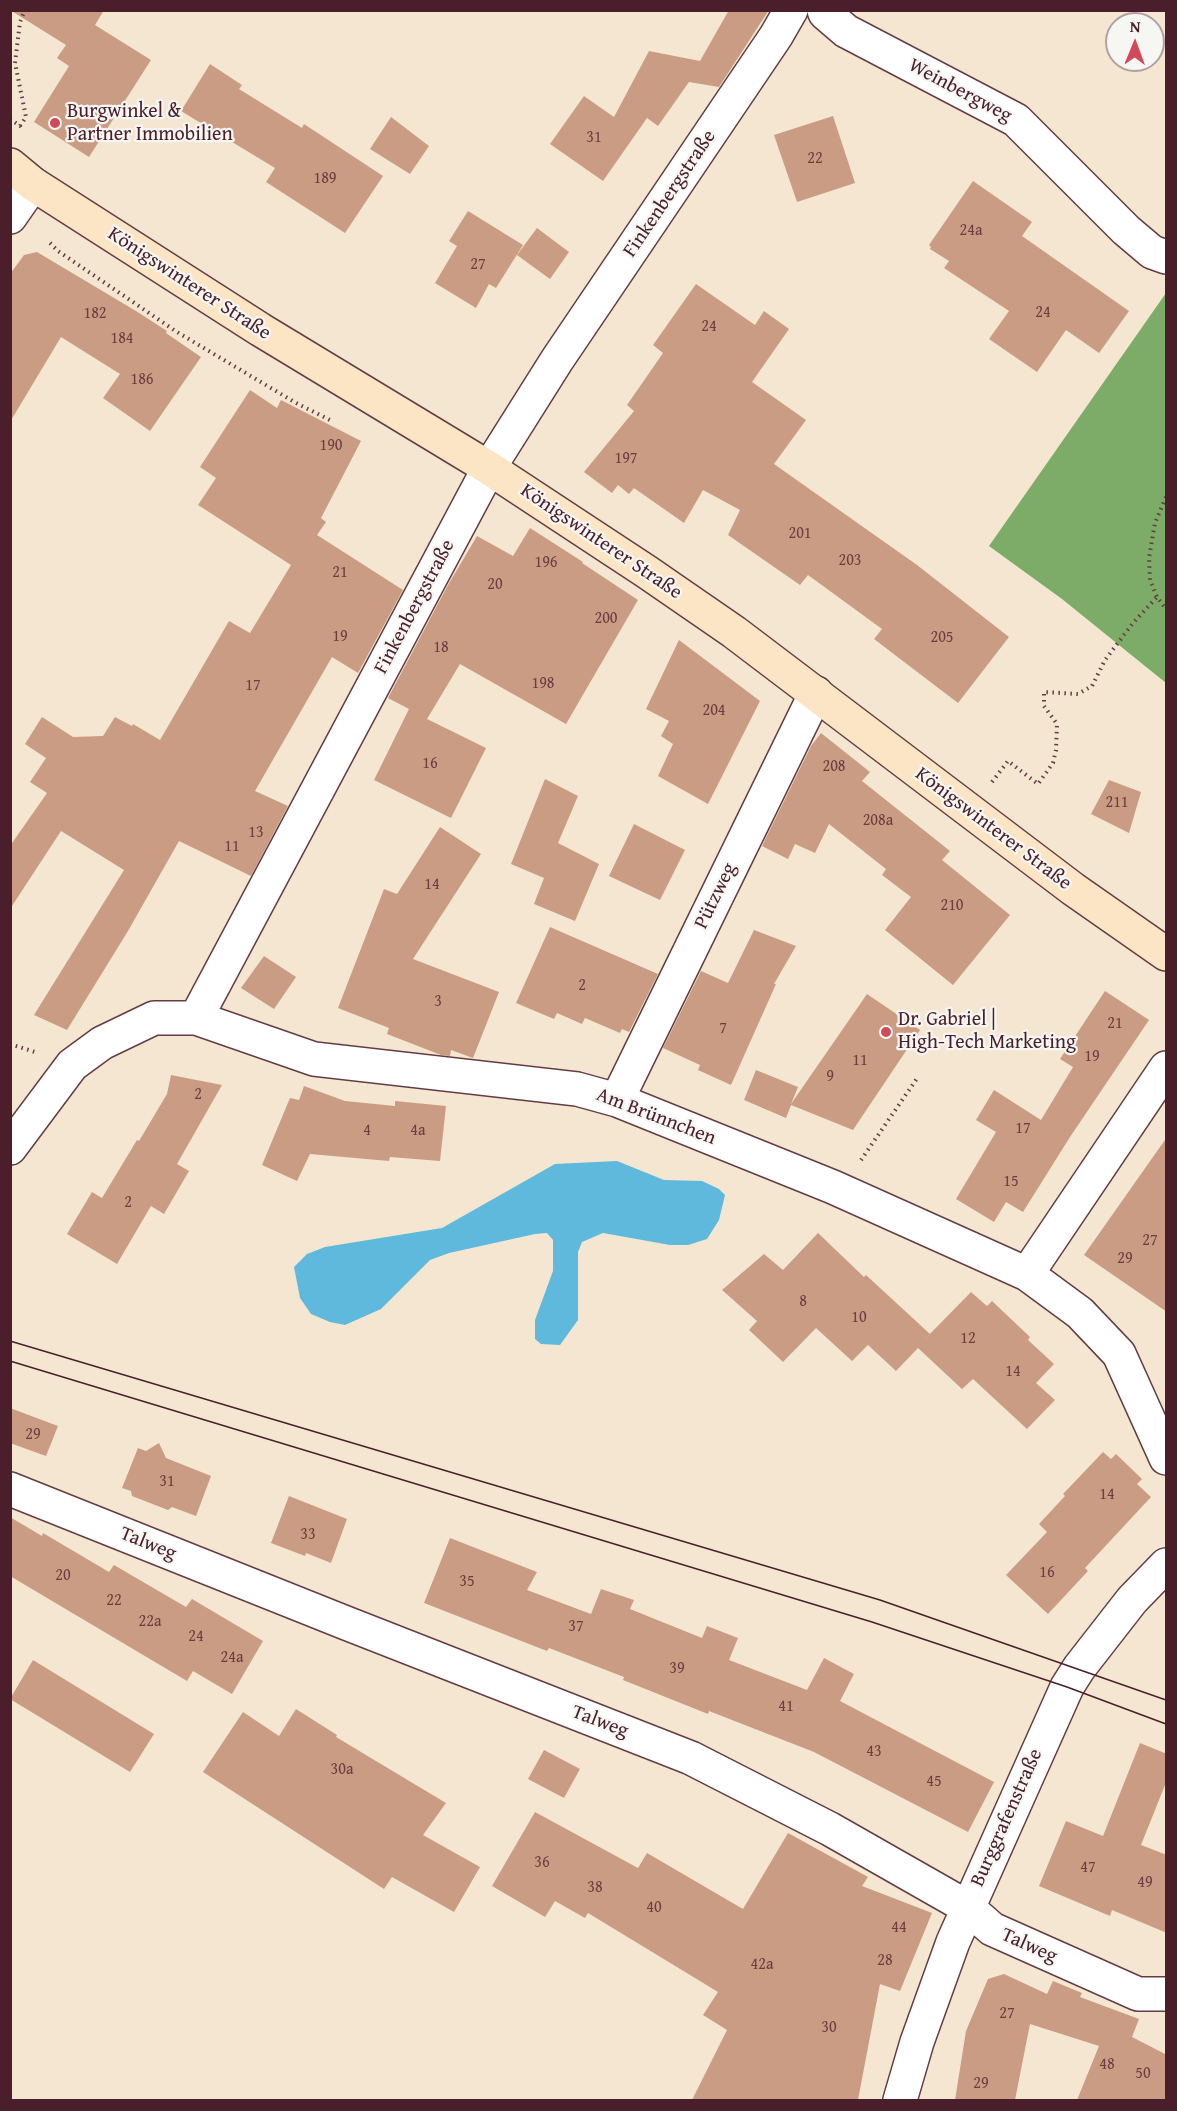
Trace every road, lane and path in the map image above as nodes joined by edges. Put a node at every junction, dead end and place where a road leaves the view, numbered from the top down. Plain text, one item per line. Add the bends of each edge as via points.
1 (25, 10) edge
2 (791, 10) edge
3 (824, 10) edge
4 (15, 133) dead end
5 (18, 193) edge
6 (1167, 257) edge
7 (340, 418) dead end
8 (489, 468) junction
9 (1167, 497) edge
10 (1157, 597) junction
11 (1167, 609) edge
12 (816, 693) junction
13 (1022, 771) dead end
14 (1167, 954) edge
15 (196, 1018) junction
16 (1167, 1068) edge
17 (918, 1077) dead end
18 (617, 1100) junction
19 (11, 1143) edge
20 (841, 1191) junction
21 (1027, 1274) junction
22 (1167, 1458) edge
23 (10, 1490) edge
24 (1167, 1565) edge
25 (967, 1907) junction
26 (1167, 1994) edge
27 (900, 2100) edge

1 - 4 path via 15,63 26,117
2 - 8 street, Finkenbergstraße
3 - 6 street, Weinbergweg via 846,31 1016,120 1126,230 1152,252
5 - 7 path via 58,251 177,332 296,403 330,420
5 - 8 main road, Königswinterer Straße via 261,330
8 - 12 main road, Königswinterer Straße via 647,572
8 - 15 street, Finkenbergstraße
9 - 10 path via 1155,523 1149,558 1150,580
10 - 11 path
10 - 13 path via 1133,623 1092,686 1078,694 1044,692 1044,706 1057,724 1053,763 1038,784
12 - 14 main road, Königswinterer Straße via 1054,875
12 - 18 street, Pützweg
15 - 18 street, Am Brünnchen via 314,1059 566,1087
15 - 19 street via 154,1018 102,1043 72,1065
16 - 21 street
17 - 20 path
18 - 20 street, Am Brünnchen
20 - 21 street, Am Brünnchen
21 - 22 street, Am Brünnchen via 1080,1313 1119,1354
23 - 25 street, Talweg via 691,1758 830,1829
24 - 25 street, Burggrafenstraße via 1132,1600 1067,1687
25 - 26 street, Talweg via 992,1929 1138,1994
25 - 27 street, Burggrafenstraße

